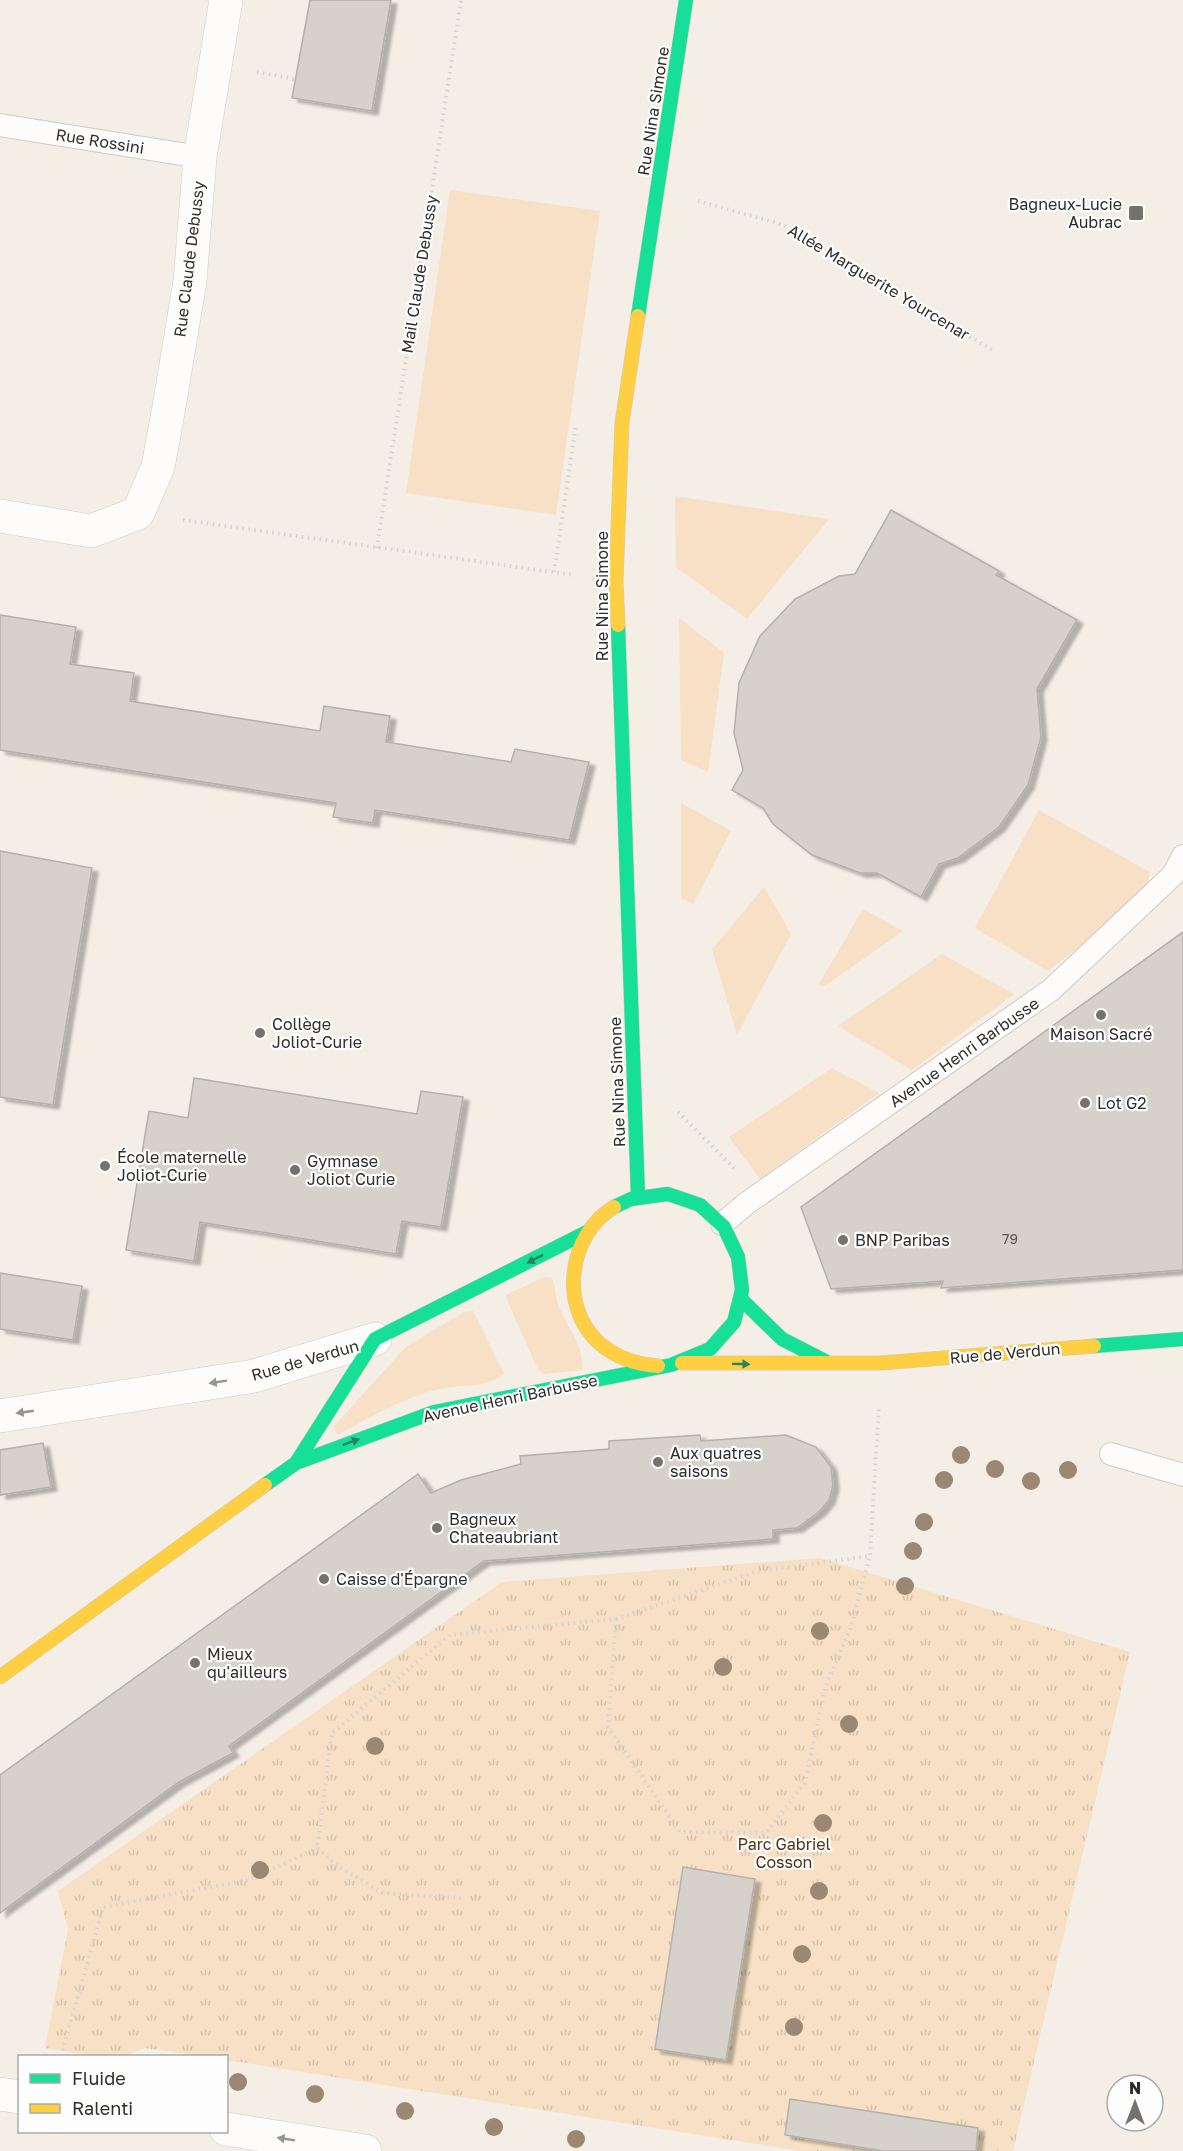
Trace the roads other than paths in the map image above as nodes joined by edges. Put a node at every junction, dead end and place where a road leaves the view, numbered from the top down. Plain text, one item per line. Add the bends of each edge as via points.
1 (226, 0) edge
2 (686, 0) edge
3 (0, 125) edge
4 (200, 157) junction
5 (0, 516) edge
6 (1183, 856) edge
7 (638, 1197) junction
8 (722, 1224) junction
9 (587, 1232) junction
10 (742, 1300) junction
11 (375, 1339) junction
12 (1183, 1339) edge
13 (827, 1361) junction
14 (682, 1363) junction
15 (658, 1366) junction
16 (0, 1416) edge
17 (1111, 1454) dead end
18 (296, 1462) junction
19 (1183, 1475) edge
20 (0, 1677) edge
21 (0, 2094) edge
22 (18, 2097) edge
23 (228, 2129) edge
24 (365, 2151) edge

1 - 4 street, Rue Claude Debussy
2 - 7 street, Rue Nina Simone via 622,423 615,581
3 - 4 lane, Rue Rossini
4 - 5 street, Rue Claude Debussy via 190,281 158,467 138,513 91,531
6 - 8 lane, Avenue Henri Barbusse via 1173,875 1052,990
7 - 8 street via 676,1197 701,1207
7 - 9 street via 600,1216
8 - 10 street via 739,1256
9 -> 11 street, Rue de Verdun
9 - 15 street via 575,1256 572,1282 576,1309 589,1333 608,1351 632,1363
10 - 13 street, Rue de Verdun via 782,1339
10 - 14 street via 721,1339 703,1354
11 -> 16 street, Rue de Verdun via 254,1376
11 - 18 street, Avenue Henri Barbusse
12 - 13 street, Rue de Verdun via 881,1363
14 -> 13 street, Rue de Verdun via 771,1365
14 - 15 street
18 -> 15 street, Avenue Henri Barbusse via 434,1412
17 - 19 lane
18 - 20 street, Avenue Henri Barbusse
21 - 22 street
24 -> 23 street

